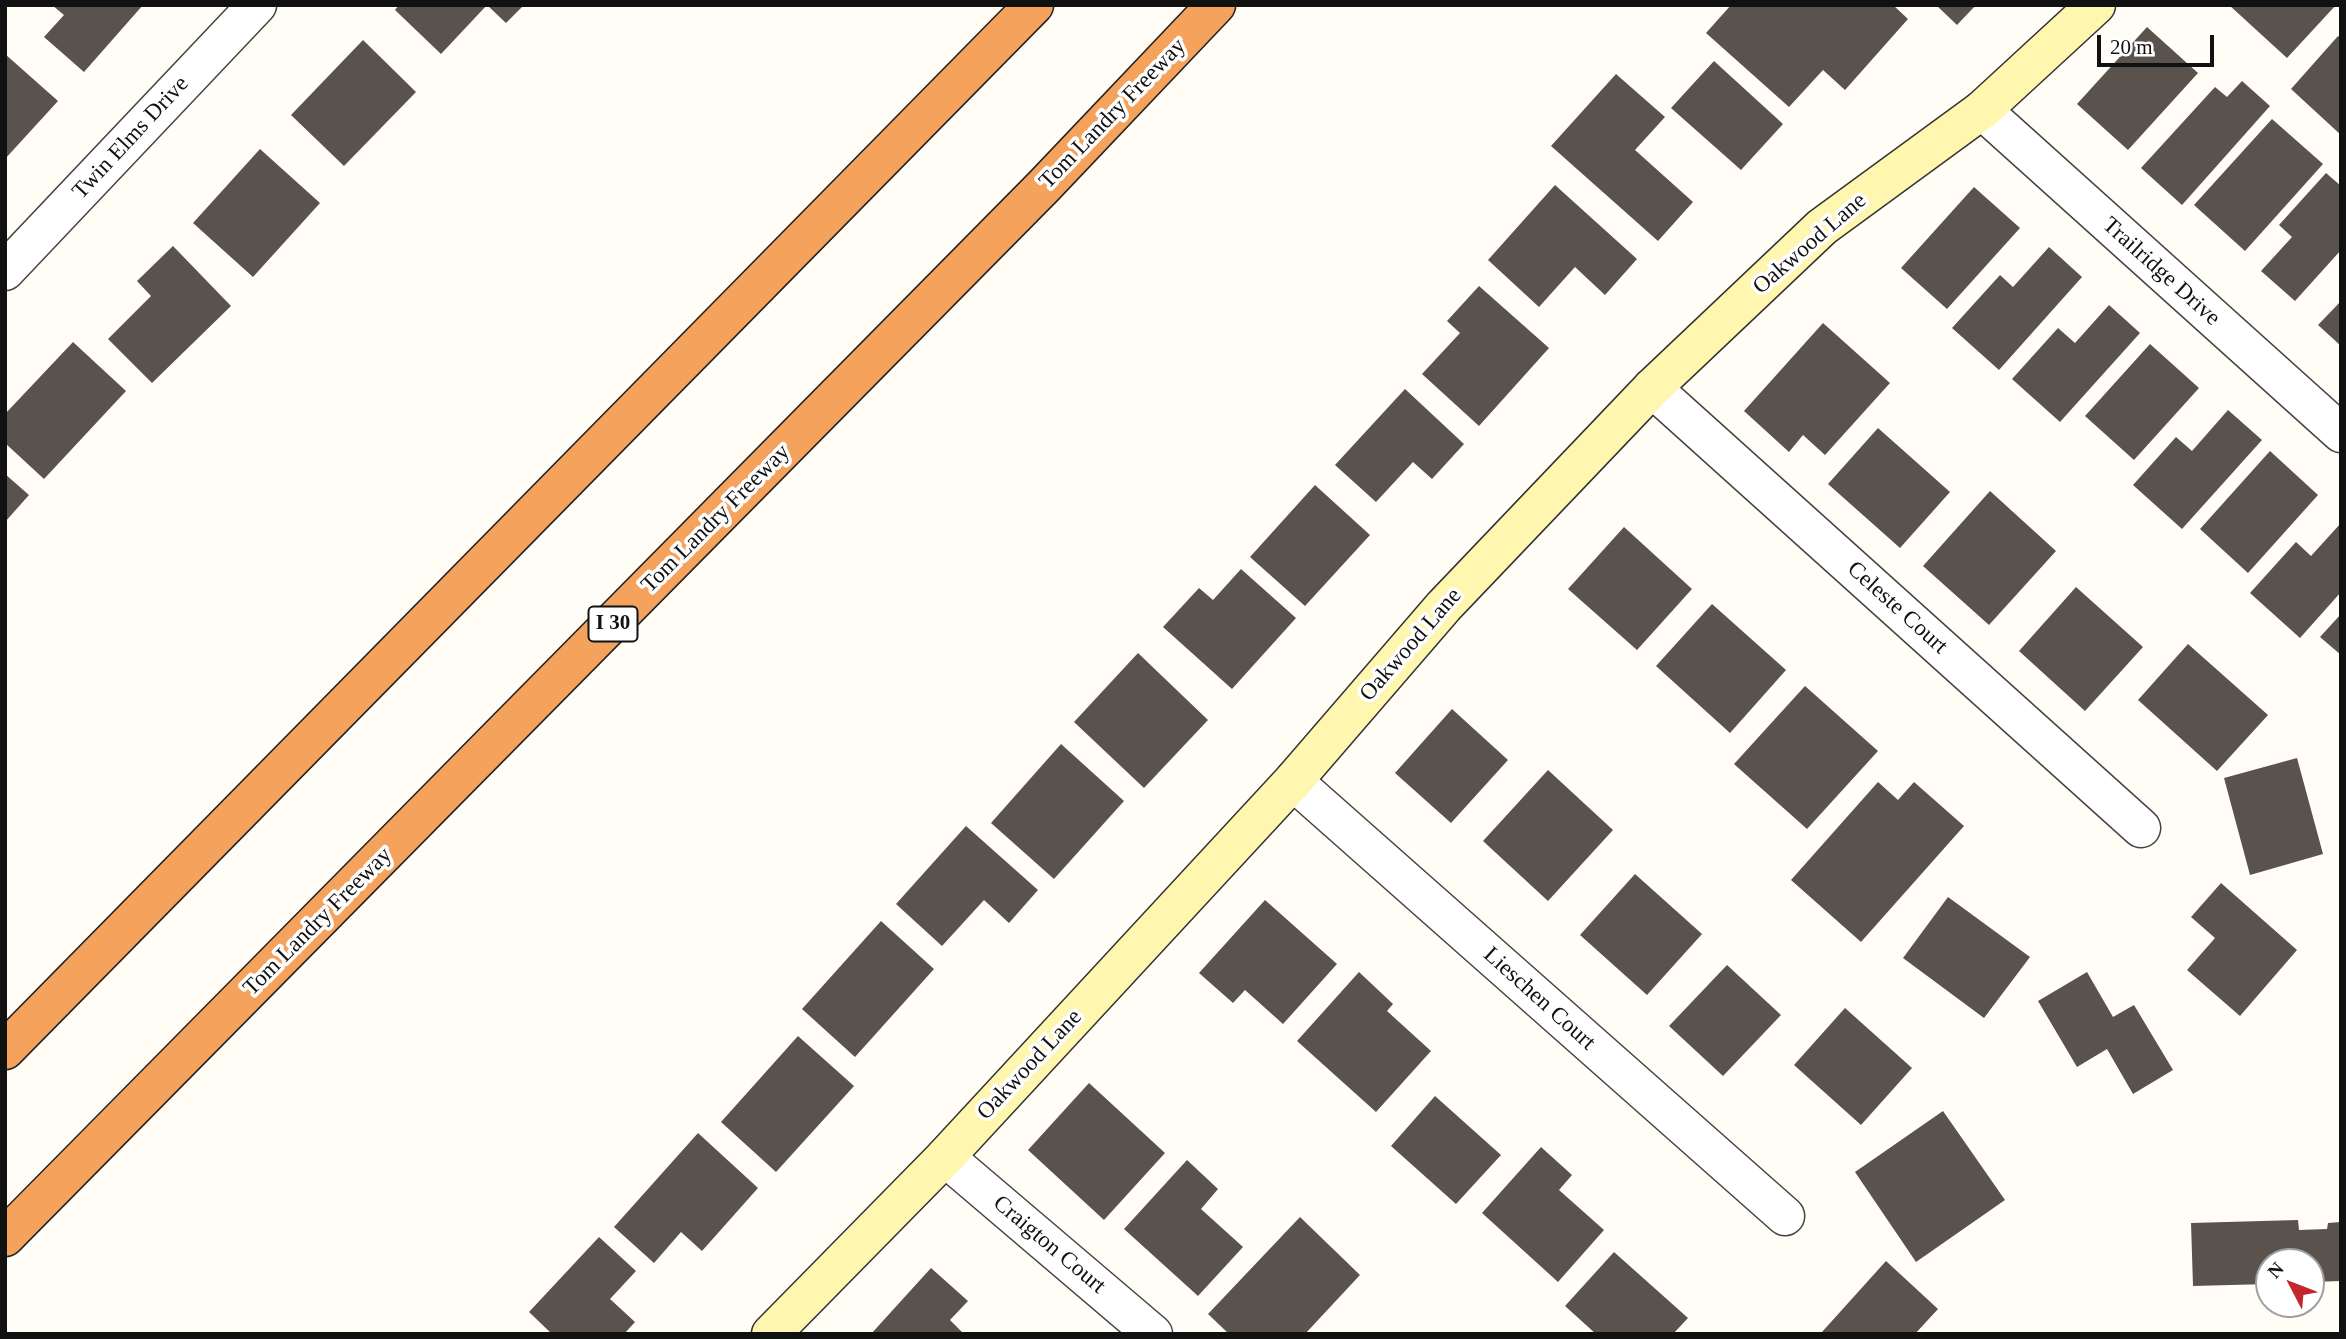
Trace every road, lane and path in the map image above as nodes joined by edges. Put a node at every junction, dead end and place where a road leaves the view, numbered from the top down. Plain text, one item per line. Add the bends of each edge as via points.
1 (257, 5) edge
2 (1034, 5) edge
3 (1216, 5) edge
4 (2096, 5) edge
5 (1982, 110) junction
6 (5, 271) edge
7 (1652, 388) junction
8 (2341, 433) edge
9 (1293, 781) junction
10 (2141, 828) dead end
11 (5, 1050) edge
12 (945, 1157) junction
13 (1785, 1216) dead end
14 (5, 1237) edge
15 (771, 1334) edge
16 (1153, 1334) edge

1 - 6 street, Twin Elms Drive
2 - 11 highway
3 - 14 highway, Tom Landry Freeway / I 30 via 1024,206
4 - 5 street, Oakwood Lane
5 - 7 street, Oakwood Lane via 1822,227
5 - 8 street, Trailridge Drive
7 - 9 street, Oakwood Lane via 1444,606
7 - 10 street, Celeste Court
9 - 12 street, Oakwood Lane
9 - 13 street, Lieschen Court
12 - 15 street, Oakwood Lane
12 - 16 street, Craigton Court

